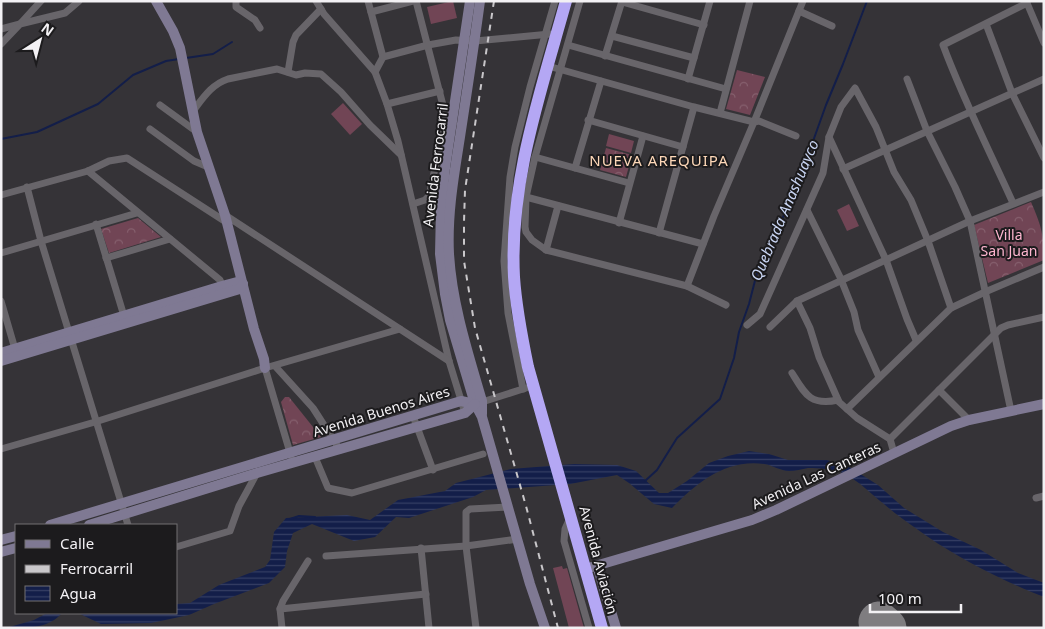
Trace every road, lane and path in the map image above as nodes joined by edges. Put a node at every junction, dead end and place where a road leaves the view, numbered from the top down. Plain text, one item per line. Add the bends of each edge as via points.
1 (41, 1) edge
2 (79, 1) edge
3 (156, 1) edge
4 (236, 1) edge
5 (316, 1) edge
6 (368, 1) edge
7 (415, 1) edge
8 (470, 1) edge
9 (480, 1) edge
10 (555, 1) edge
11 (566, 1) edge
12 (580, 1) edge
13 (710, 1) edge
14 (750, 1) edge
15 (803, 1) edge
16 (622, 2) edge
17 (1027, 2) edge
18 (321, 9) junction
19 (799, 11) junction
20 (371, 12) junction
21 (20, 24) junction
22 (986, 24) junction
23 (704, 25) junction
24 (832, 26) dead end
25 (260, 28) dead end
26 (1, 29) edge
27 (552, 34) junction
28 (612, 36) junction
29 (470, 40) junction
30 (1044, 43) edge
31 (1, 44) edge
32 (568, 44) junction
33 (428, 45) junction
34 (605, 56) junction
35 (383, 57) junction
36 (694, 58) junction
37 (554, 67) junction
38 (288, 72) junction
39 (375, 72) junction
40 (688, 79) junction
41 (907, 79) dead end
42 (1044, 79) edge
43 (601, 81) junction
44 (726, 89) junction
45 (440, 91) junction
46 (1012, 93) junction
47 (387, 104) junction
48 (160, 105) dead end
49 (694, 107) junction
50 (193, 111) junction
51 (970, 112) junction
52 (720, 113) junction
53 (588, 120) junction
54 (754, 122) junction
55 (454, 123) junction
56 (150, 129) dead end
57 (927, 131) junction
58 (197, 132) junction
59 (643, 136) junction
60 (796, 136) dead end
61 (829, 137) junction
62 (683, 147) junction
63 (885, 151) junction
64 (402, 156) junction
65 (535, 157) junction
66 (1044, 158) edge
67 (208, 167) junction
68 (576, 168) junction
69 (843, 169) junction
70 (88, 172) junction
71 (630, 183) junction
72 (27, 187) junction
73 (1044, 192) edge
74 (1, 195) edge
75 (526, 198) junction
76 (1013, 203) junction
77 (413, 204) junction
78 (558, 206) junction
79 (806, 210) junction
80 (137, 213) junction
81 (226, 219) junction
82 (970, 221) junction
83 (620, 222) junction
84 (96, 224) junction
85 (659, 233) junction
86 (170, 239) junction
87 (41, 241) junction
88 (928, 241) junction
89 (703, 244) junction
90 (546, 250) junction
91 (1, 253) edge
92 (106, 258) junction
93 (886, 260) junction
94 (1044, 267) edge
95 (840, 281) junction
96 (243, 284) junction
97 (687, 286) junction
98 (223, 290) junction
99 (985, 292) junction
100 (1, 301) edge
101 (797, 301) junction
102 (726, 304) dead end
103 (951, 308) junction
104 (124, 316) junction
105 (1044, 317) edge
106 (747, 325) dead end
107 (770, 328) dead end
108 (400, 329) junction
109 (996, 334) junction
110 (70, 336) junction
111 (916, 340) junction
112 (15, 349) junction
113 (1, 353) edge
114 (1, 361) edge
115 (449, 361) junction
116 (270, 367) junction
117 (792, 373) dead end
118 (879, 377) junction
119 (528, 388) junction
120 (939, 390) junction
121 (838, 400) junction
122 (461, 402) junction
123 (479, 403) junction
124 (1044, 404) edge
125 (847, 409) junction
126 (1011, 410) junction
127 (465, 413) junction
128 (414, 416) junction
129 (969, 420) junction
130 (95, 422) junction
131 (418, 427) junction
132 (890, 439) junction
133 (334, 440) junction
134 (1, 450) edge
135 (340, 450) junction
136 (290, 453) junction
137 (894, 453) junction
138 (483, 454) dead end
139 (315, 457) junction
140 (293, 463) junction
141 (433, 470) junction
142 (257, 473) junction
143 (507, 503) junction
144 (121, 504) junction
145 (124, 515) junction
146 (571, 515) junction
147 (53, 524) edge
148 (92, 524) edge
149 (128, 524) edge
150 (15, 536) edge
151 (518, 539) junction
152 (1, 540) edge
153 (178, 546) edge
154 (466, 546) junction
155 (15, 548) edge
156 (421, 548) junction
157 (1, 552) edge
158 (326, 556) dead end
159 (308, 561) dead end
160 (570, 564) junction
161 (591, 567) junction
162 (426, 594) junction
163 (280, 609) junction
164 (282, 628) edge
165 (429, 628) edge
166 (476, 628) edge
167 (545, 628) edge
168 (589, 628) edge
169 (602, 628) edge
170 (616, 628) edge

1 - 21 street
2 - 21 street via 65,13
3 - 50 street via 180,48
4 - 25 street via 236,7 255,20
5 - 18 street
6 - 20 street
7 - 20 street
7 - 33 street
8 - 29 street, Avenida Ferrocarril
9 - 29 street, Avenida Ferrocarril
10 - 27 street
11 - 27 highway, Avenida Aviación
12 - 32 street
13 - 23 street
14 - 44 street
15 - 19 street
16 - 23 street
16 - 28 street
17 - 22 street
17 - 30 street
18 - 38 street via 296,35
18 - 39 street
19 - 24 street
19 - 54 street
20 - 35 street
21 - 26 street
21 - 31 street
22 - 46 street
22 - 51 street via 943,45
23 - 36 street
27 - 29 street
27 - 37 highway, Avenida Aviación
27 - 119 street via 530,87 515,147 504,261 508,313
28 - 34 street
28 - 36 street
29 - 33 street
29 - 55 street, Avenida Ferrocarril
32 - 34 street
32 - 37 street
33 - 35 street
33 - 45 street
34 - 40 street
35 - 39 street
36 - 40 street
37 - 43 street
37 - 65 street
37 - 119 highway, Avenida Aviación via 522,166 518,190 514,278
38 - 50 street via 277,69 221,81
38 - 64 street via 296,75 305,72 321,74
39 - 47 street
40 - 44 street
41 - 57 street
42 - 46 street
43 - 49 street
43 - 53 street
44 - 52 street
45 - 47 street
45 - 55 street
46 - 51 street
46 - 66 street
47 - 64 street
48 - 58 street
49 - 52 street
49 - 62 street
50 - 58 street
51 - 57 street
51 - 76 street
52 - 54 street
53 - 59 street
53 - 68 street
54 - 60 street via 759,121
54 - 89 street
55 - 77 street via 429,196
55 - 123 street, Avenida Ferrocarril via 445,168 440,254 450,320
56 - 67 street via 194,161
57 - 63 street
57 - 82 street
58 - 67 street
59 - 62 street
59 - 71 street
61 - 63 street via 841,106 855,88 874,122
61 - 69 street
61 - 79 street via 823,173
62 - 85 street
63 - 69 street
63 - 88 street
64 - 77 street
65 - 68 street
65 - 75 street
67 - 81 street
68 - 71 street
69 - 93 street
70 - 72 street
70 - 80 street
70 - 81 street via 109,161 127,158
71 - 83 street
72 - 74 street
72 - 87 street
73 - 76 street
75 - 78 street
75 - 90 street via 526,232
76 - 82 street
77 - 115 street
78 - 83 street
78 - 90 street
79 - 95 street
79 - 106 street via 760,314
80 - 84 street
80 - 86 street
81 - 96 street
81 - 108 street
82 - 88 street
82 - 99 street
83 - 85 street
84 - 87 street
84 - 92 street
85 - 89 street
86 - 92 street
86 - 98 street via 220,280
87 - 91 street
87 - 110 street
88 - 93 street
88 - 103 street
89 - 97 street
90 - 97 street
92 - 104 street
93 - 95 street
93 - 111 street
94 - 99 street
95 - 101 street
95 - 118 street
96 - 98 street via 237,282
96 - 116 street via 264,358
97 - 102 street
98 - 104 street
98 - 110 street
99 - 103 street
99 - 109 street
100 - 112 street
101 - 107 street
101 - 121 street
103 - 111 street
104 - 110 street
105 - 109 street via 1008,325
108 - 115 street
108 - 116 street
109 - 120 street
109 - 126 street
110 - 112 street
110 - 114 street
110 - 130 street
111 - 118 street
112 - 113 street
115 - 122 street
116 - 130 street
116 - 133 street via 313,408
116 - 136 street
117 - 121 street via 812,399
118 - 125 street
119 - 123 street
119 - 146 highway, Avenida Aviación
120 - 129 street
120 - 132 street
121 - 125 street
122 - 123 street, Avenida Buenos Aires
122 - 127 street
122 - 128 street, Avenida Buenos Aires
123 - 127 street, Avenida Buenos Aires
123 - 143 street, Avenida Ferrocarril
124 - 126 street, Avenida Las Canteras
125 - 132 street
126 - 129 street, Avenida Las Canteras
127 - 131 street, Avenida Buenos Aires
128 - 131 street
128 - 133 street, Avenida Buenos Aires
129 - 137 street, Avenida Las Canteras
130 - 134 street
130 - 144 street
131 - 135 street, Avenida Buenos Aires
131 - 141 street
132 - 137 street
133 - 135 street
133 - 136 street, Avenida Buenos Aires
135 - 139 street, Avenida Buenos Aires
136 - 140 street
136 - 144 street, Avenida Buenos Aires
137 - 161 street, Avenida Las Canteras via 752,520
138 - 141 street
139 - 140 street, Avenida Buenos Aires
139 - 141 street via 328,488 352,493
140 - 142 street, Avenida Buenos Aires
142 - 145 street, Avenida Buenos Aires
142 - 153 street via 230,531
143 - 151 street, Avenida Ferrocarril
143 - 154 street via 467,510
144 - 145 street
144 - 147 street, Avenida Buenos Aires
145 - 148 street, Avenida Buenos Aires
145 - 149 street
146 - 160 street via 564,529
146 - 161 highway, Avenida Aviación
150 - 152 street
151 - 154 street
151 - 167 street, Avenida Ferrocarril
154 - 156 street
154 - 166 street
155 - 157 street
156 - 158 street
156 - 162 street
159 - 163 street
160 - 161 street
160 - 168 street
161 - 169 highway, Avenida Aviación
161 - 170 street
162 - 163 street
162 - 165 street
163 - 164 street

